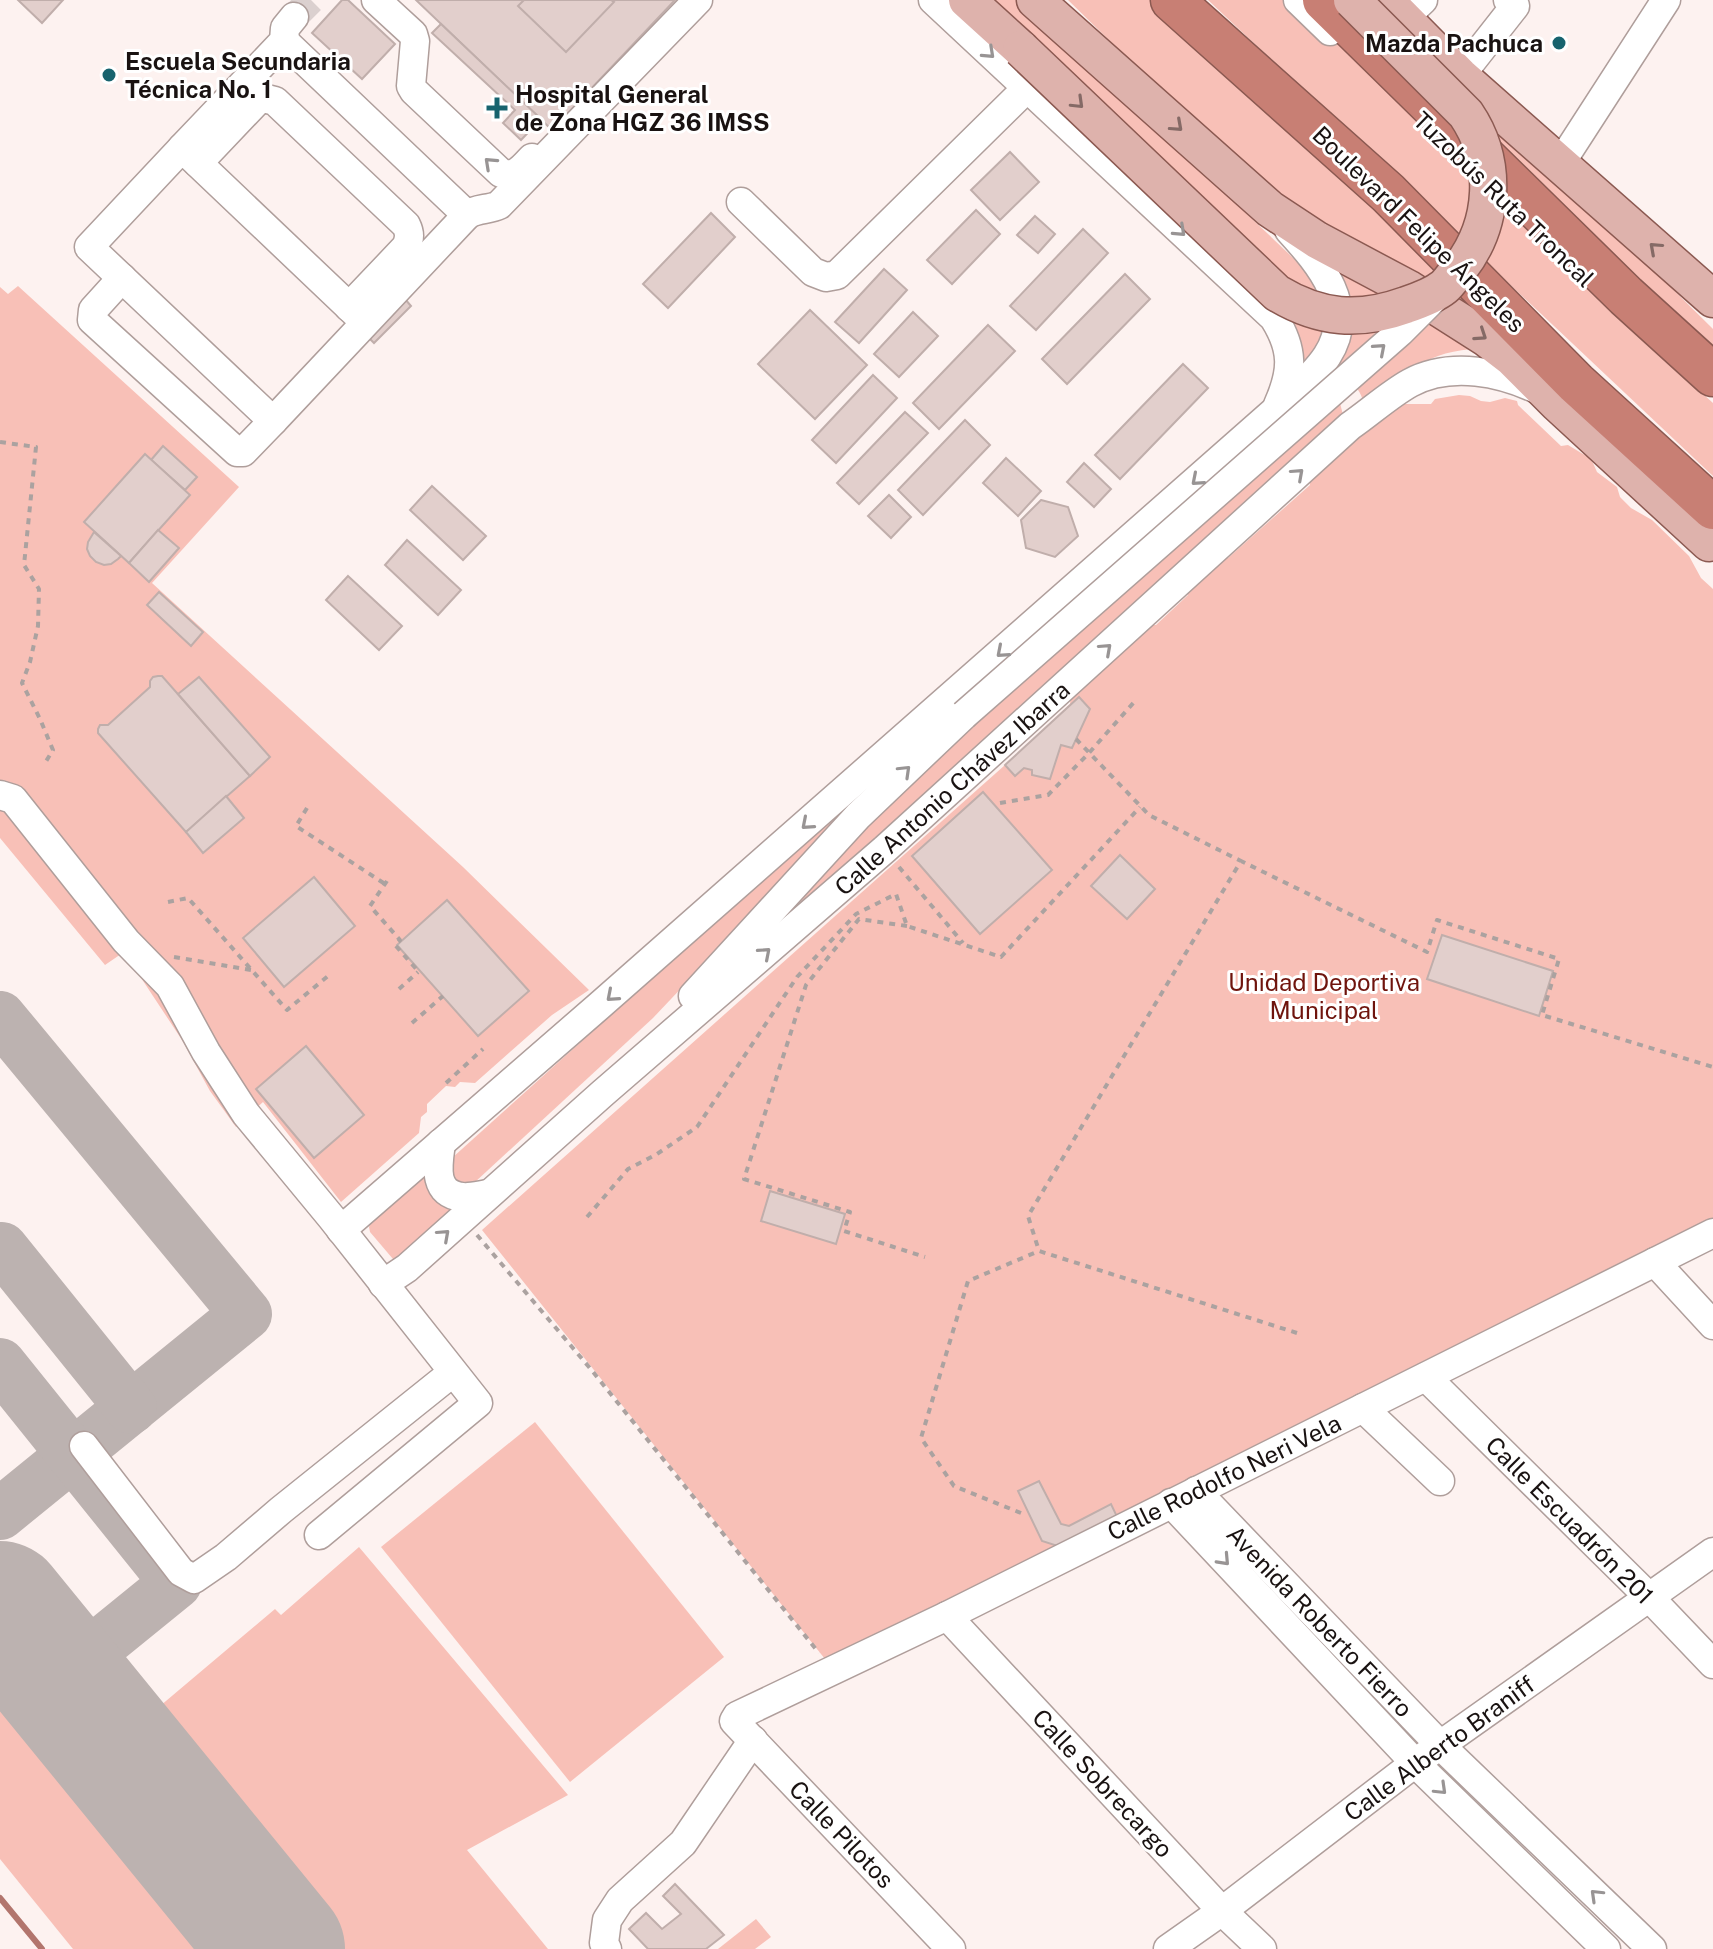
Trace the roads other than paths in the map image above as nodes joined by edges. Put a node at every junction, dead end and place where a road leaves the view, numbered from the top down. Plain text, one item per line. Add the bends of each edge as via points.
1 (376, 0) edge
2 (687, 0) edge
3 (698, 0) edge
4 (933, 0) edge
5 (967, 0) edge
6 (1035, 0) edge
7 (1172, 0) edge
8 (1201, 0) edge
9 (1298, 0) edge
10 (1324, 0) edge
11 (1352, 0) edge
12 (1508, 0) edge
13 (1666, 0) edge
14 (1404, 6) edge
15 (1460, 76) junction
16 (1027, 88) junction
17 (190, 156) junction
18 (1560, 164) junction
19 (741, 202) dead end
20 (1270, 209) junction
21 (467, 215) junction
22 (122, 278) junction
23 (1445, 286) junction
24 (1713, 299) edge
25 (357, 314) junction
26 (1713, 375) edge
27 (1303, 383) junction
28 (1547, 393) junction
29 (1713, 396) edge
30 (1276, 410) junction
31 (273, 421) junction
32 (1350, 426) junction
33 (1713, 485) edge
34 (1712, 533) edge
35 (0, 795) edge
36 (603, 1093) junction
37 (441, 1143) junction
38 (489, 1194) junction
39 (341, 1230) junction
40 (1713, 1233) edge
41 (1655, 1262) junction
42 (383, 1284) junction
43 (1713, 1325) edge
44 (452, 1373) junction
45 (1426, 1377) junction
46 (1363, 1408) junction
47 (84, 1446) dead end
48 (1440, 1481) dead end
49 (1184, 1497) junction
50 (319, 1535) dead end
51 (1713, 1552) edge
52 (1649, 1597) junction
53 (947, 1616) junction
54 (1713, 1664) edge
55 (735, 1718) joint
56 (753, 1740) junction
57 (1440, 1745) junction
58 (1415, 1763) junction
59 (1222, 1911) junction
60 (607, 1949) edge
61 (951, 1949) edge
62 (1168, 1949) edge
63 (1262, 1949) edge
64 (1606, 1949) edge
65 (1652, 1949) edge

2 -> 1 street via 517,173 509,175 414,91 413,34
3 - 21 street via 499,205
4 -> 16 street
5 -> 23 main road, bridge via 1262,280 1297,305 1335,315 1372,314 1418,301
6 -> 20 main road
7 - 34 highway, Boulevard Felipe Ángeles via 1388,193 1663,463
8 - 33 street
9 - 29 street, Tuzobús Ruta Troncal
10 - 26 highway
11 - 23 main road, bridge via 1478,132 1488,172 1487,209 1477,242
12 - 15 street via 1515,6
13 - 18 street
14 - 15 main road
15 - 18 main road
16 - 19 street via 837,275 813,272
16 -> 30 street via 1274,318 1290,364
17 - 21 street via 289,29 426,160
17 - 22 street via 89,247
17 - 25 street
17 - 25 street via 257,101 275,101 409,232 406,247
24 -> 18 main road
20 - 27 street via 1329,279 1336,299 1335,338 1328,355
20 -> 28 main road via 1486,338
21 - 25 street
22 - 31 street
22 - 31 street via 93,310 92,320 237,452
36 -> 23 street, bridge via 858,816
25 - 31 street
27 - 30 street
27 - 32 street via 1323,380 1344,389 1352,409
28 - 32 street, Calle Antonio Chávez Ibarra via 1520,381 1454,371 1410,383
28 - 34 main road
30 -> 37 street
36 -> 32 street, Calle Antonio Chávez Ibarra via 885,849
35 - 39 street via 13,799 126,941 170,986 246,1114
36 - 38 street, Calle Antonio Chávez Ibarra
37 - 38 street via 440,1183 463,1198
37 - 39 street
42 -> 38 street, Calle Antonio Chávez Ibarra
39 - 42 street
40 - 41 street, Calle Rodolfo Neri Vela
41 - 43 street
41 - 45 street, Calle Rodolfo Neri Vela
42 - 44 street
44 - 47 street via 194,1579 181,1572
44 - 50 street via 478,1403
45 - 46 street, Calle Rodolfo Neri Vela
45 - 52 street, Calle Escuadrón 201
46 - 48 street
46 - 49 street, Calle Rodolfo Neri Vela
49 - 53 street, Calle Rodolfo Neri Vela
49 - 57 street, Avenida Roberto Fierro
49 -> 58 street, Avenida Roberto Fierro
51 - 52 street, Calle Alberto Braniff
52 - 54 street, Calle Escuadrón 201
52 - 57 street, Calle Alberto Braniff
53 - 55 street, Calle Rodolfo Neri Vela
53 - 59 street, Calle Sobrecargo
55 - 56 street, Calle Pilotos
56 - 60 street via 683,1843 620,1900 607,1920
56 - 61 street, Calle Pilotos
57 - 58 street, Calle Alberto Braniff
65 -> 57 street, Avenida Roberto Fierro
58 - 59 street, Calle Alberto Braniff
58 -> 64 street, Avenida Roberto Fierro
59 - 62 street, Calle Alberto Braniff
59 - 63 street, Calle Sobrecargo

